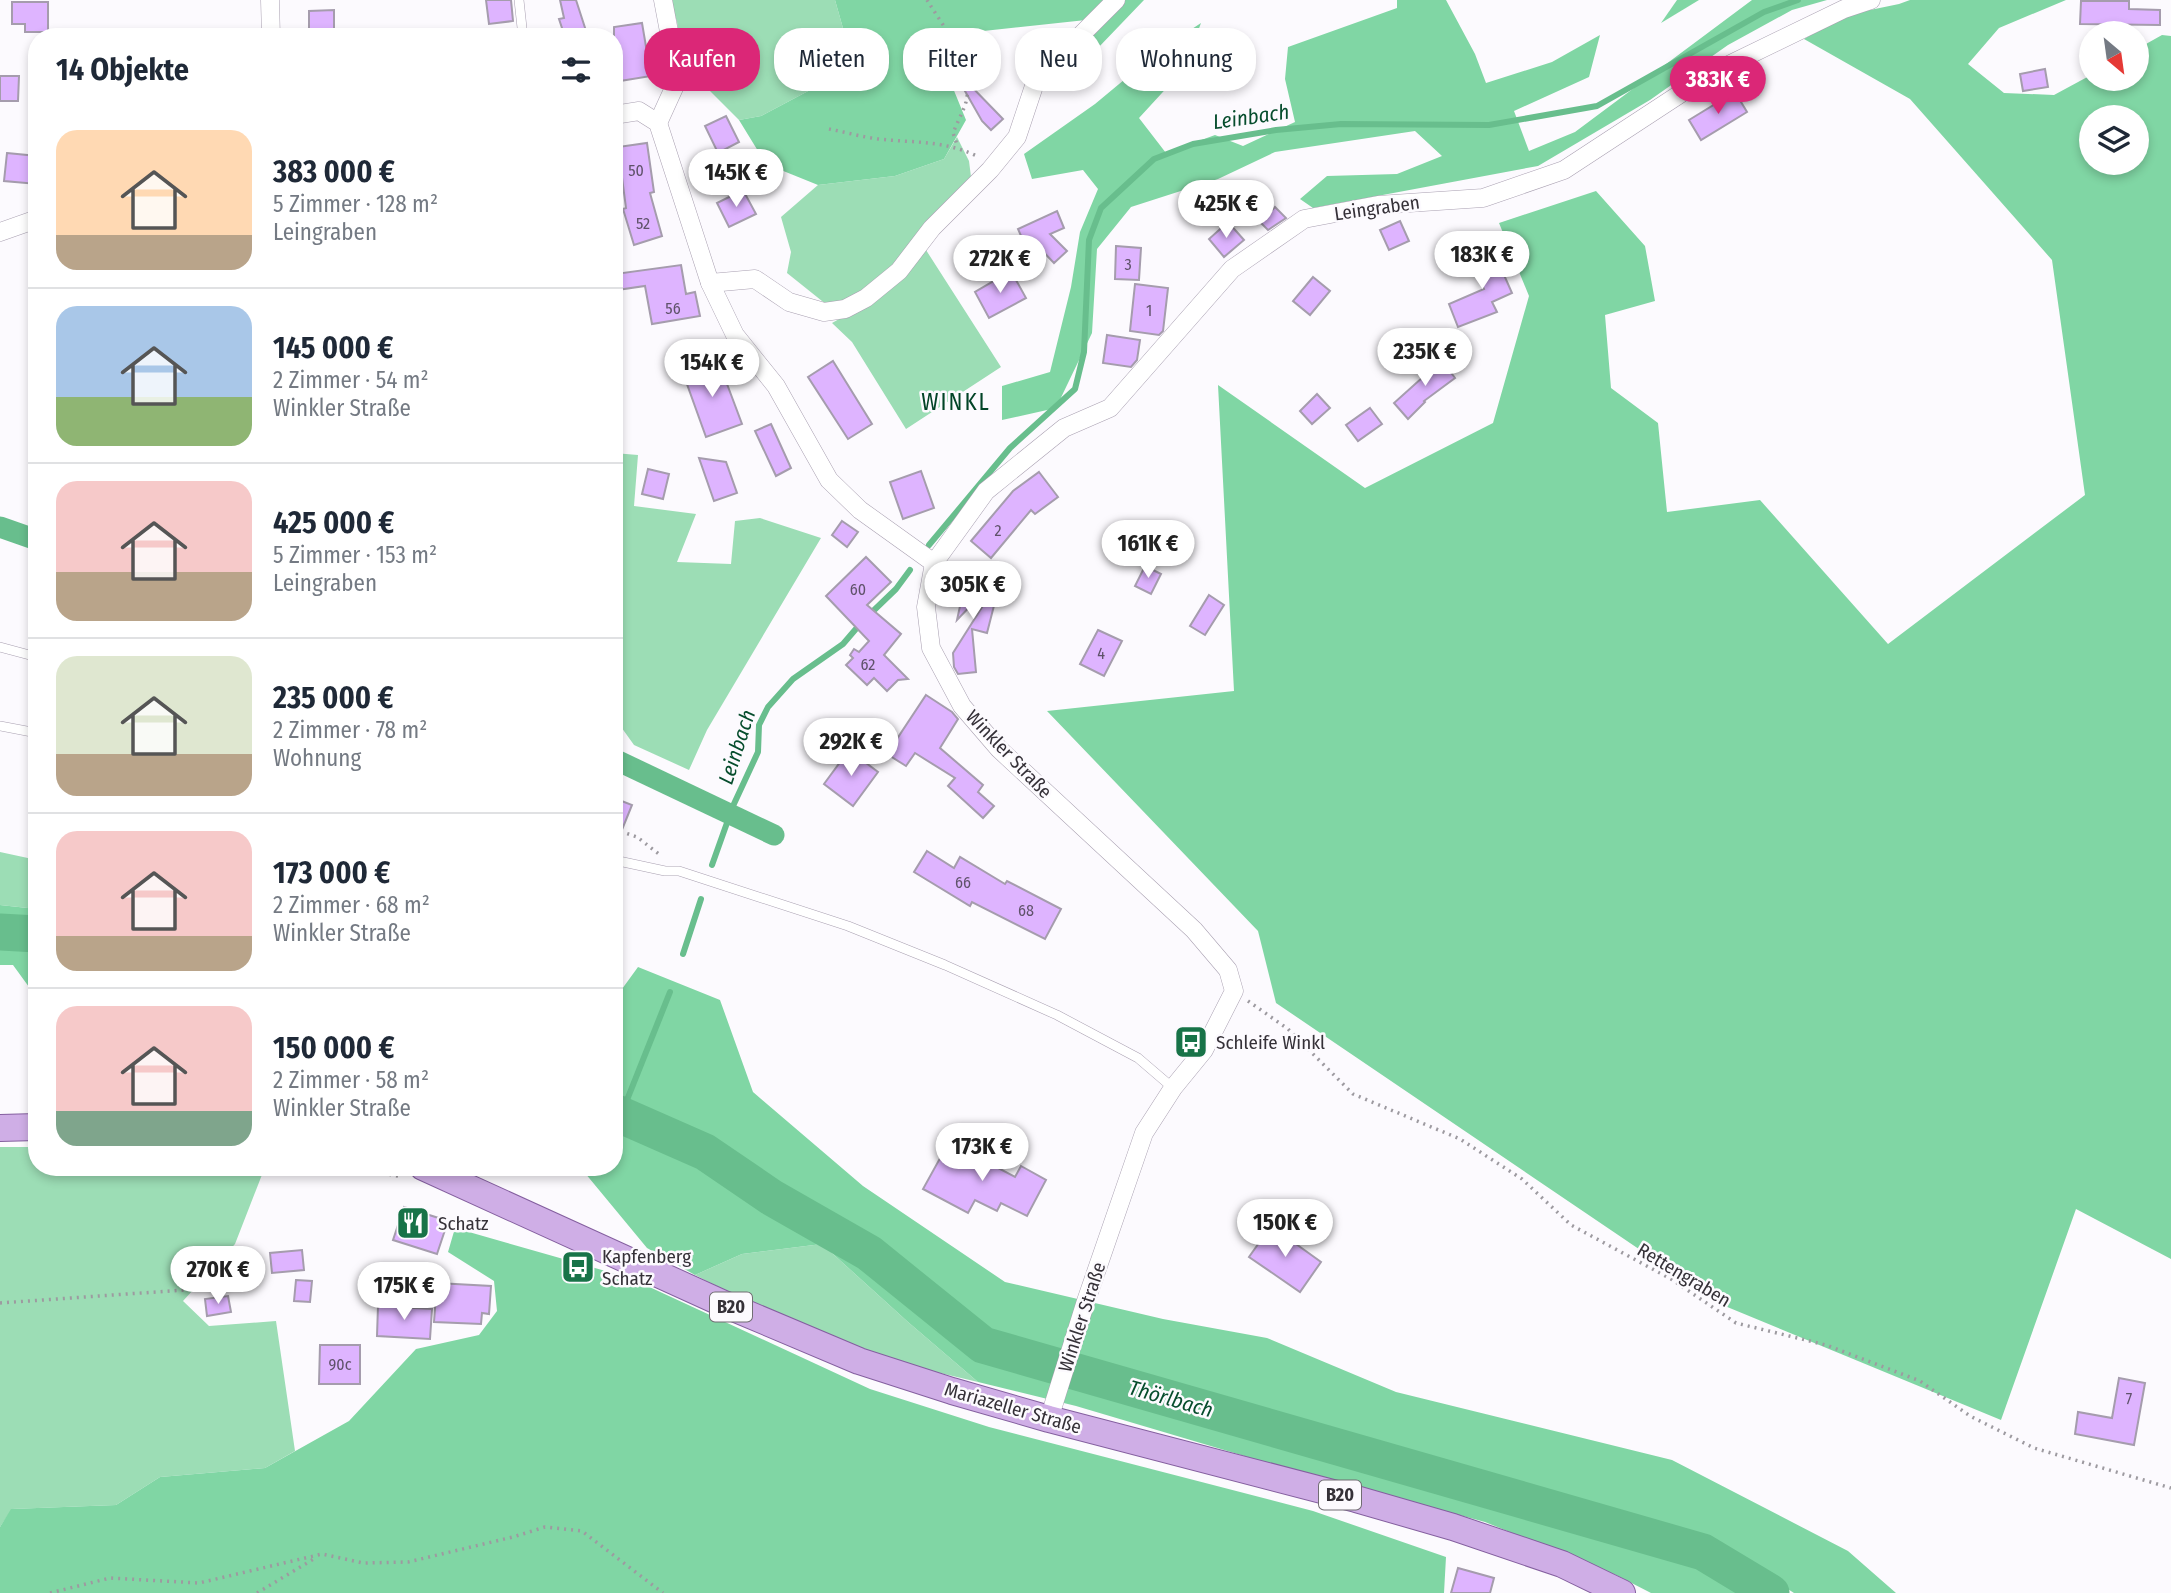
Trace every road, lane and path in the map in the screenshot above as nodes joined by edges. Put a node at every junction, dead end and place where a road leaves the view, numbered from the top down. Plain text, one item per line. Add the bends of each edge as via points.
1 (270, 0) edge
2 (519, 0) edge
3 (663, 0) edge
4 (927, 0) edge
5 (1116, 0) edge
6 (1871, 0) edge
7 (271, 28) edge
8 (522, 28) edge
9 (623, 113) edge
10 (658, 123) junction
11 (828, 129) dead end
12 (958, 147) junction
13 (990, 170) junction
14 (28, 222) edge
15 (0, 232) edge
16 (710, 283) junction
17 (934, 564) junction
18 (0, 647) edge
19 (28, 655) edge
20 (0, 726) edge
21 (28, 731) edge
22 (623, 833) edge
23 (623, 862) edge
24 (679, 871) junction
25 (1234, 991) junction
26 (1173, 1088) junction
27 (28, 1127) edge
28 (0, 1128) edge
29 (443, 1176) edge
30 (220, 1285) dead end
31 (0, 1303) edge
32 (1051, 1414) junction
33 (2171, 1488) edge
34 (322, 1555) junction
35 (50, 1593) edge
36 (257, 1593) edge
37 (663, 1593) edge
38 (1622, 1593) edge

1 - 7 street
2 - 8 lane
3 - 10 street via 678,79
4 - 12 path via 967,71 966,101 953,133
5 - 13 street via 1036,80 1017,137
6 - 17 street, Leingraben via 1712,73 1564,170 1483,198 1378,205 1304,219 1231,270 1110,408 1064,428 986,491
9 - 10 street via 639,110
10 - 16 street
11 - 12 path
12 - 13 path via 980,158
13 - 16 street via 932,228 899,271 845,309 824,312 789,302 755,279
14 - 15 street
16 - 17 street via 735,335 776,386 829,481 859,510
17 - 25 street, Winkler Straße via 926,607 931,648 962,706 999,748 1194,930 1228,970
18 - 19 lane
20 - 21 lane
22 - 24 path via 637,837
23 - 24 lane
24 - 26 lane via 848,926 945,965 1057,1015 1138,1058
25 - 26 street, Winkler Straße via 1204,1050
25 - 33 path, Rettengraben via 1288,1029 1353,1094 1460,1139 1522,1179 1570,1225 1671,1279 1736,1323 1826,1345 1908,1376 1993,1429 2035,1448
26 - 32 street, Winkler Straße via 1144,1133
27 - 28 main road
29 - 32 main road, Mariazeller Straße / B20 via 859,1361 951,1391
30 - 31 path
32 - 38 main road, Mariazeller Straße / B20 via 1453,1527 1562,1564
34 - 35 path via 199,1583 110,1578
34 - 36 path
34 - 37 path via 363,1563 408,1562 545,1527 582,1531

